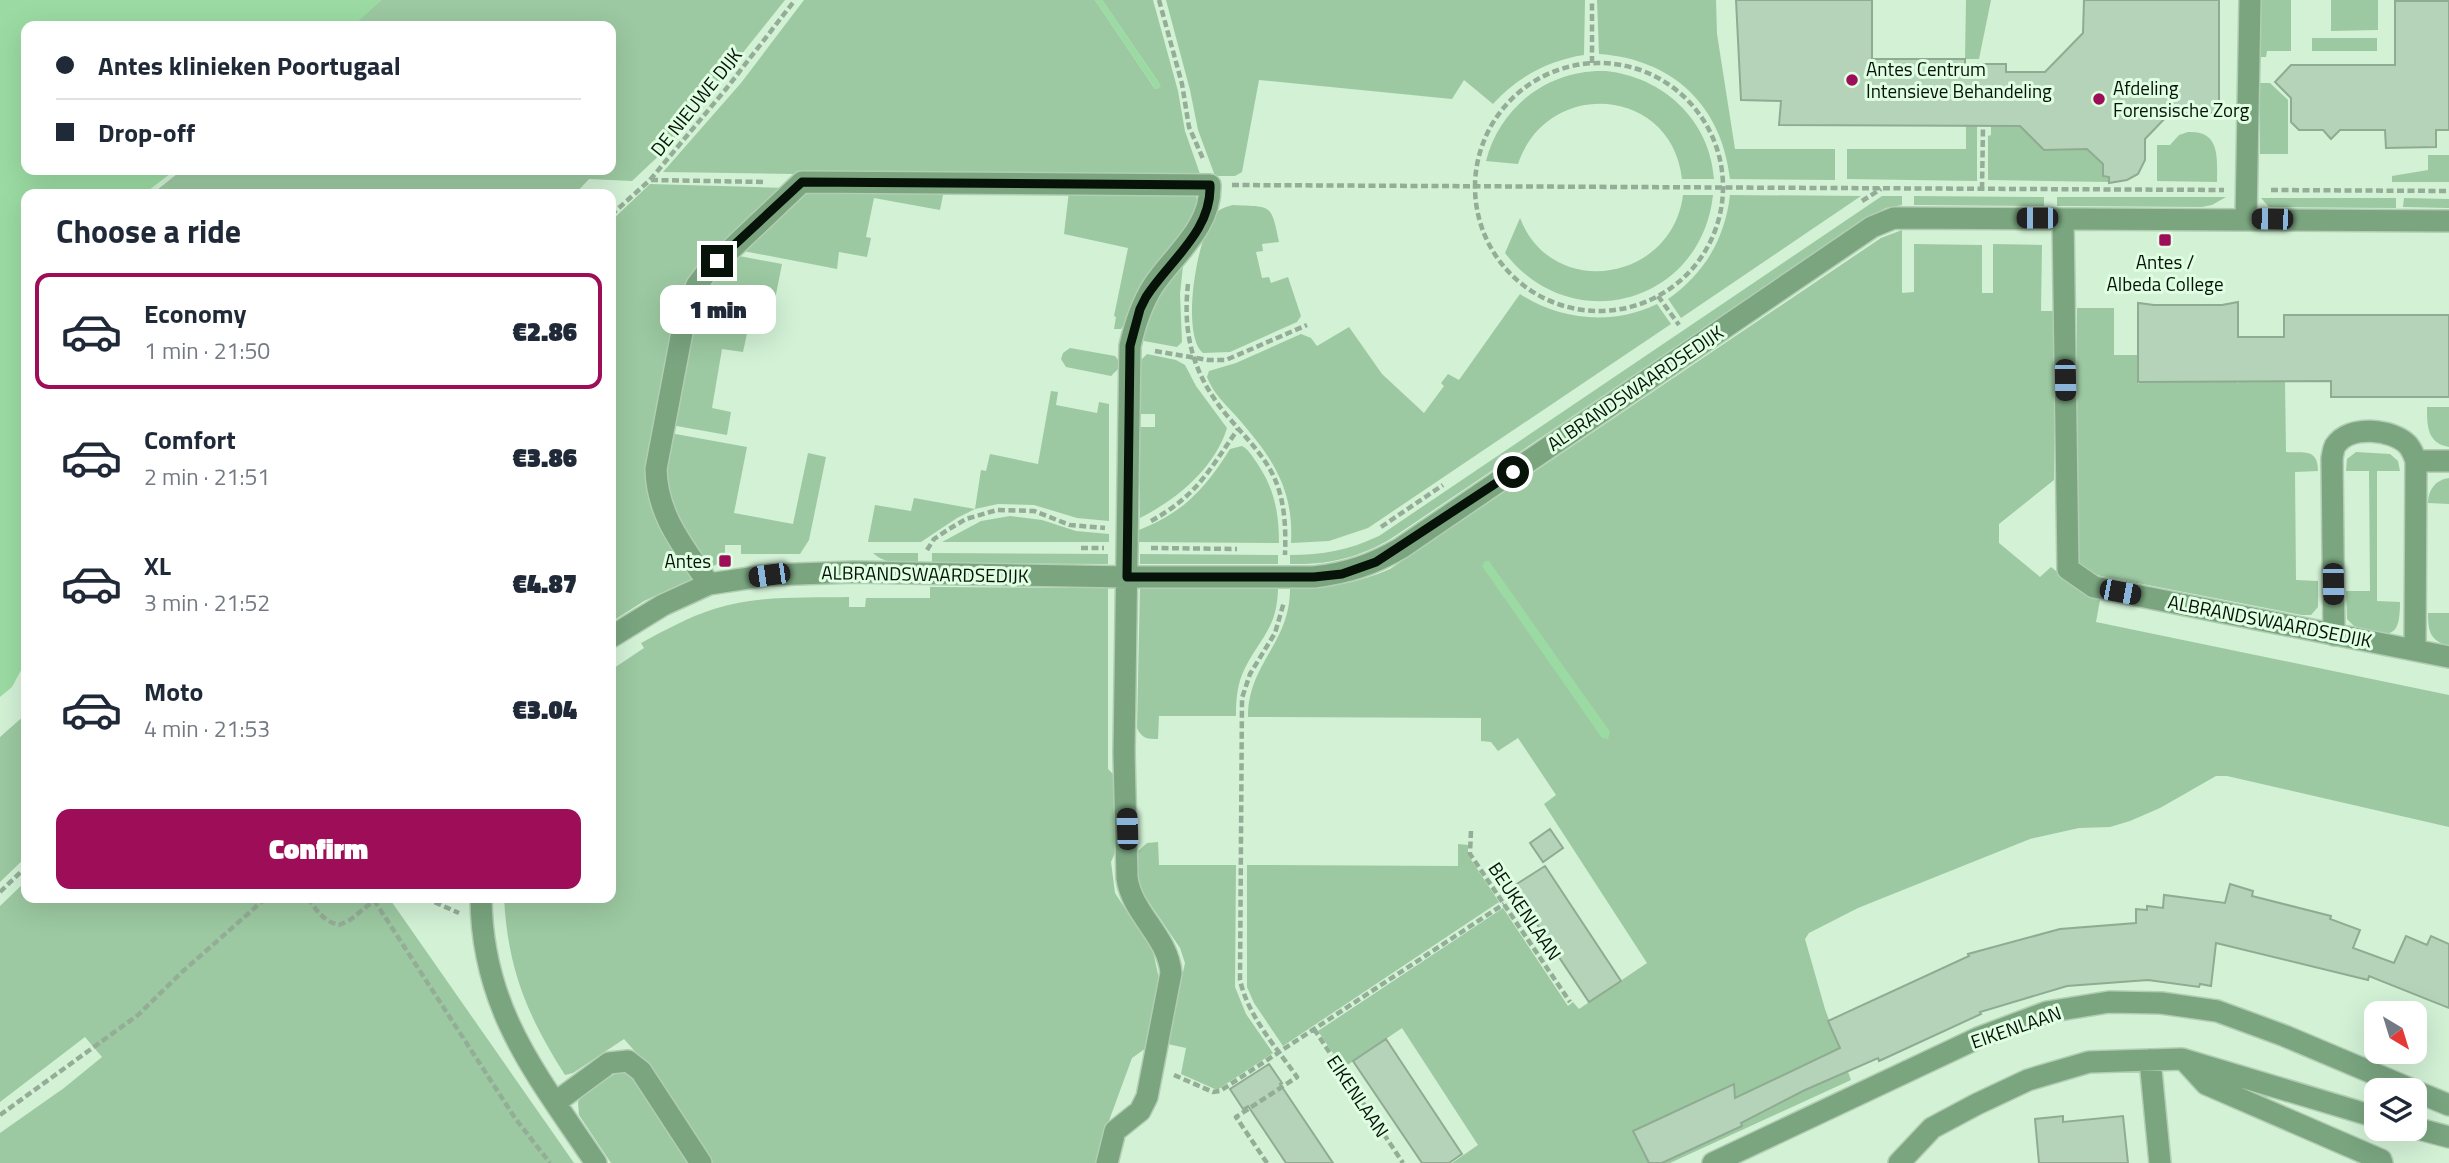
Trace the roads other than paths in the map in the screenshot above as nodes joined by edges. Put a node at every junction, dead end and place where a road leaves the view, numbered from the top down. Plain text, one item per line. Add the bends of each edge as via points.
1 (2250, 0) edge
2 (2063, 219) junction
3 (2246, 219) junction
4 (2449, 221) edge
5 (2416, 461) junction
6 (2449, 461) edge
7 (1127, 577) junction
8 (709, 584) junction
9 (616, 634) edge
10 (2334, 635) junction
11 (2415, 649) junction
12 (2449, 657) edge
13 (481, 908) edge
14 (2182, 1059) junction
15 (2150, 1060) junction
16 (2383, 1078) edge
17 (2427, 1096) edge
18 (555, 1102) junction
19 (2449, 1105) edge
20 (2364, 1113) edge
21 (2427, 1132) edge
22 (2449, 1138) edge
23 (596, 1163) edge
24 (701, 1163) edge
25 (1107, 1163) edge
26 (1713, 1163) edge
27 (1899, 1163) edge
28 (2160, 1163) edge
29 (2382, 1163) edge

1 - 3 street
2 - 3 street, ALBRANDSWAARDSEDIJK
2 - 7 street, ALBRANDSWAARDSEDIJK via 1904,217 1880,223 1376,562 1342,574
2 - 10 street, ALBRANDSWAARDSEDIJK via 2068,569 2094,587
3 - 4 street, ALBRANDSWAARDSEDIJK
5 - 6 street
5 - 10 street via 2411,447 2387,433 2357,433 2336,446 2332,458
5 - 11 street
7 - 8 street, ALBRANDSWAARDSEDIJK via 814,572
7 - 8 street via 1130,346 1146,297 1201,225 1210,185 802,182 706,273 686,311 656,469 657,488 668,520
7 - 25 street via 1127,878 1130,895 1167,953 1171,973 1144,1105 1115,1130
8 - 9 street, ALBRANDSWAARDSEDIJK
10 - 11 street, ALBRANDSWAARDSEDIJK
11 - 12 street, ALBRANDSWAARDSEDIJK
13 - 18 street via 497,999 522,1053
14 - 15 street
14 - 20 street
14 - 29 street via 2206,1084
15 - 27 street via 2089,1062 2028,1080 1932,1128
15 - 28 street
16 - 26 street, EIKENLAAN via 2217,1011 2109,1002 2047,1012 1978,1038
17 - 19 street, EIKENLAAN
18 - 23 street
18 - 24 street via 609,1063 628,1060 641,1071
21 - 22 street

